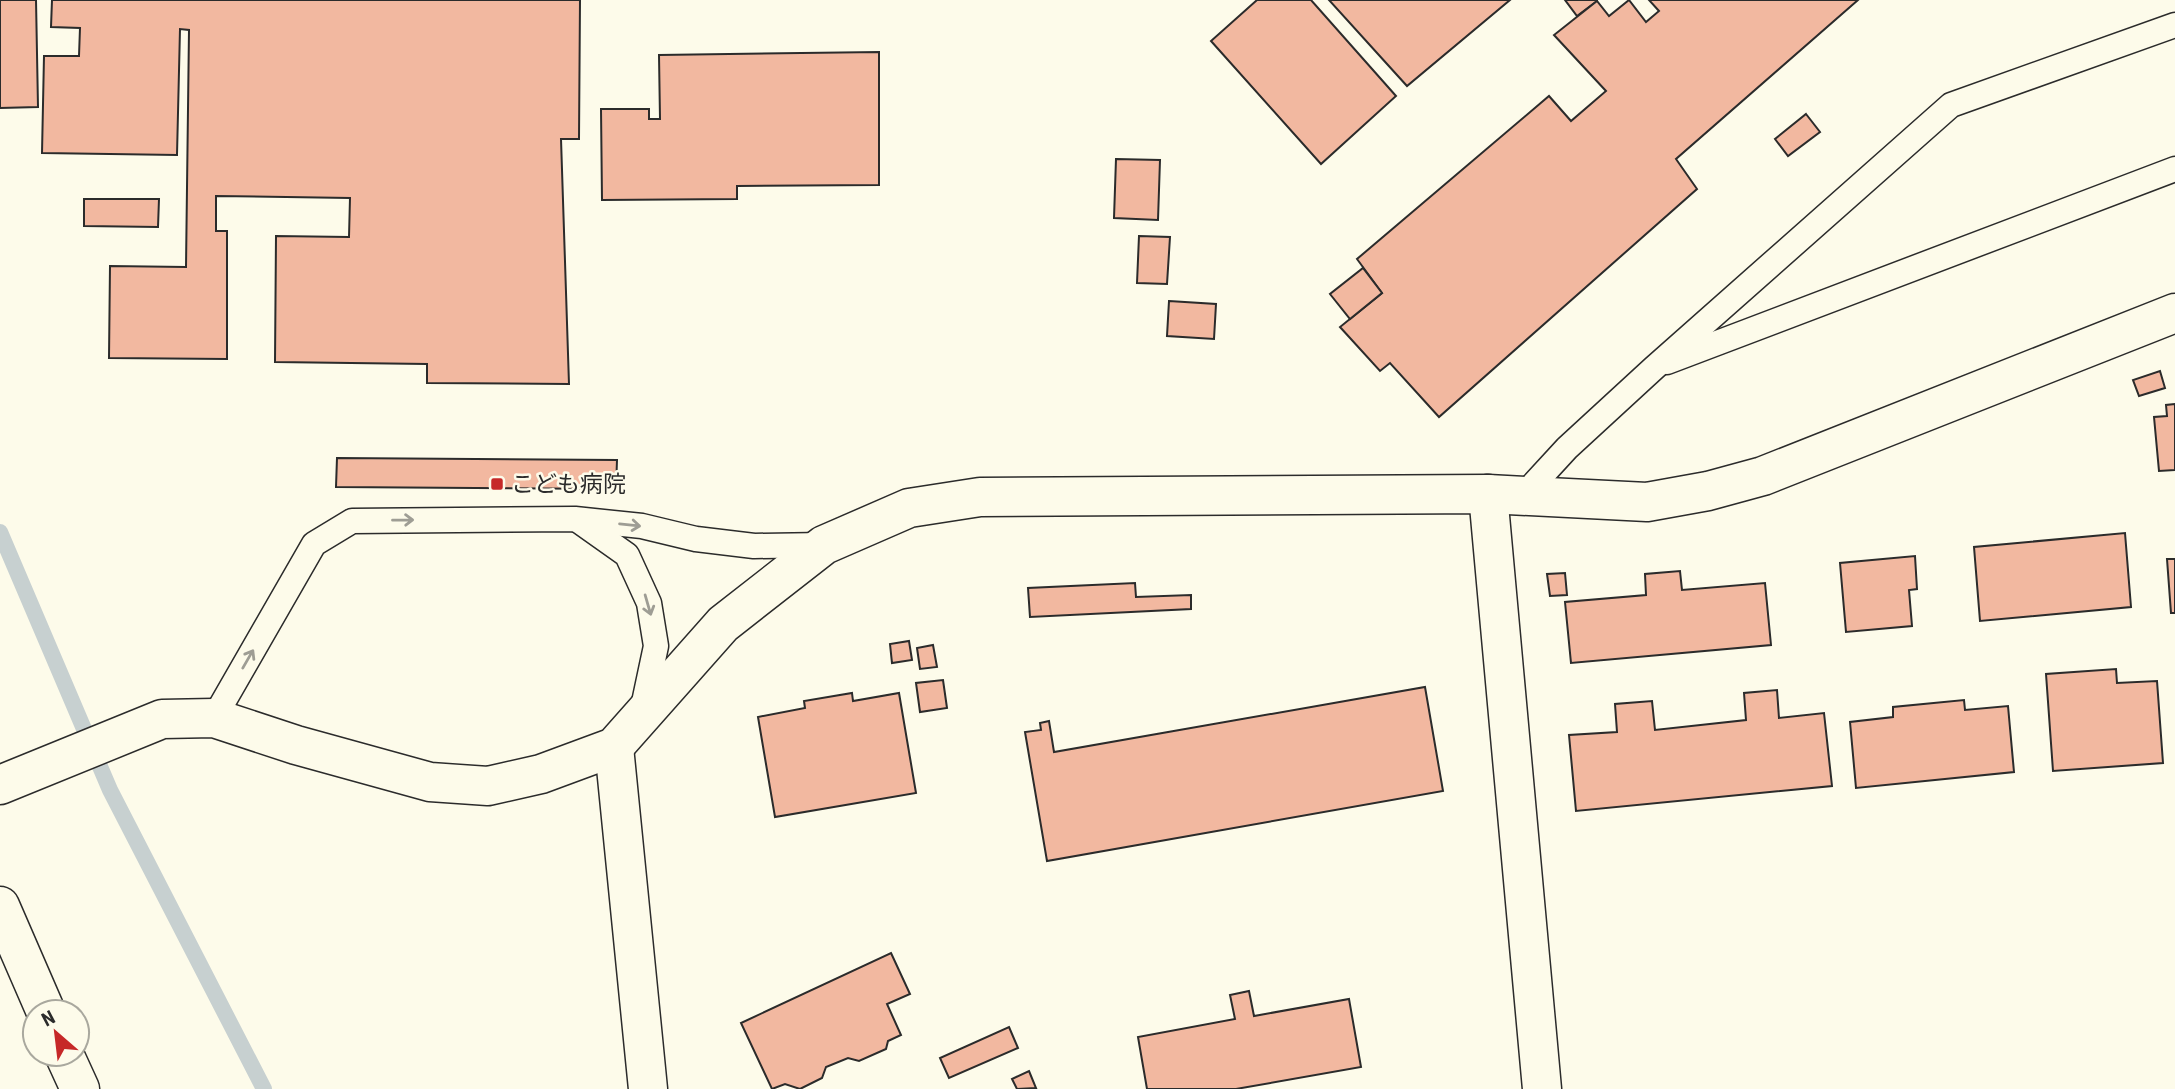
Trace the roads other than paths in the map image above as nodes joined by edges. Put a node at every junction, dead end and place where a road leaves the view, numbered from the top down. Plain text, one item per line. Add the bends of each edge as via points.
1 (2175, 25) edge
2 (2175, 169) edge
3 (2175, 313) edge
4 (1654, 368) junction
5 (1505, 495) junction
6 (575, 519) junction
7 (824, 545) junction
8 (642, 712) junction
9 (214, 718) junction
10 (614, 747) junction
11 (0, 785) edge
12 (0, 906) edge
13 (40, 998) edge
14 (70, 1068) edge
15 (80, 1089) edge
16 (648, 1089) edge
17 (1542, 1089) edge

1 - 4 lane via 1951,105
2 - 4 lane
3 - 5 street via 1763,476 1708,491 1647,502
4 - 5 lane via 1567,448
5 - 7 street via 980,497 909,508
5 - 17 street
6 -> 7 lane via 754,546
6 -> 8 lane via 627,555 649,603 656,646
9 -> 6 lane via 314,544 352,521
7 - 8 street via 723,624
8 - 10 street
9 - 10 street via 442,783 488,786 541,774
9 - 11 street via 162,719
10 - 16 street
12 - 13 street
14 - 15 street

